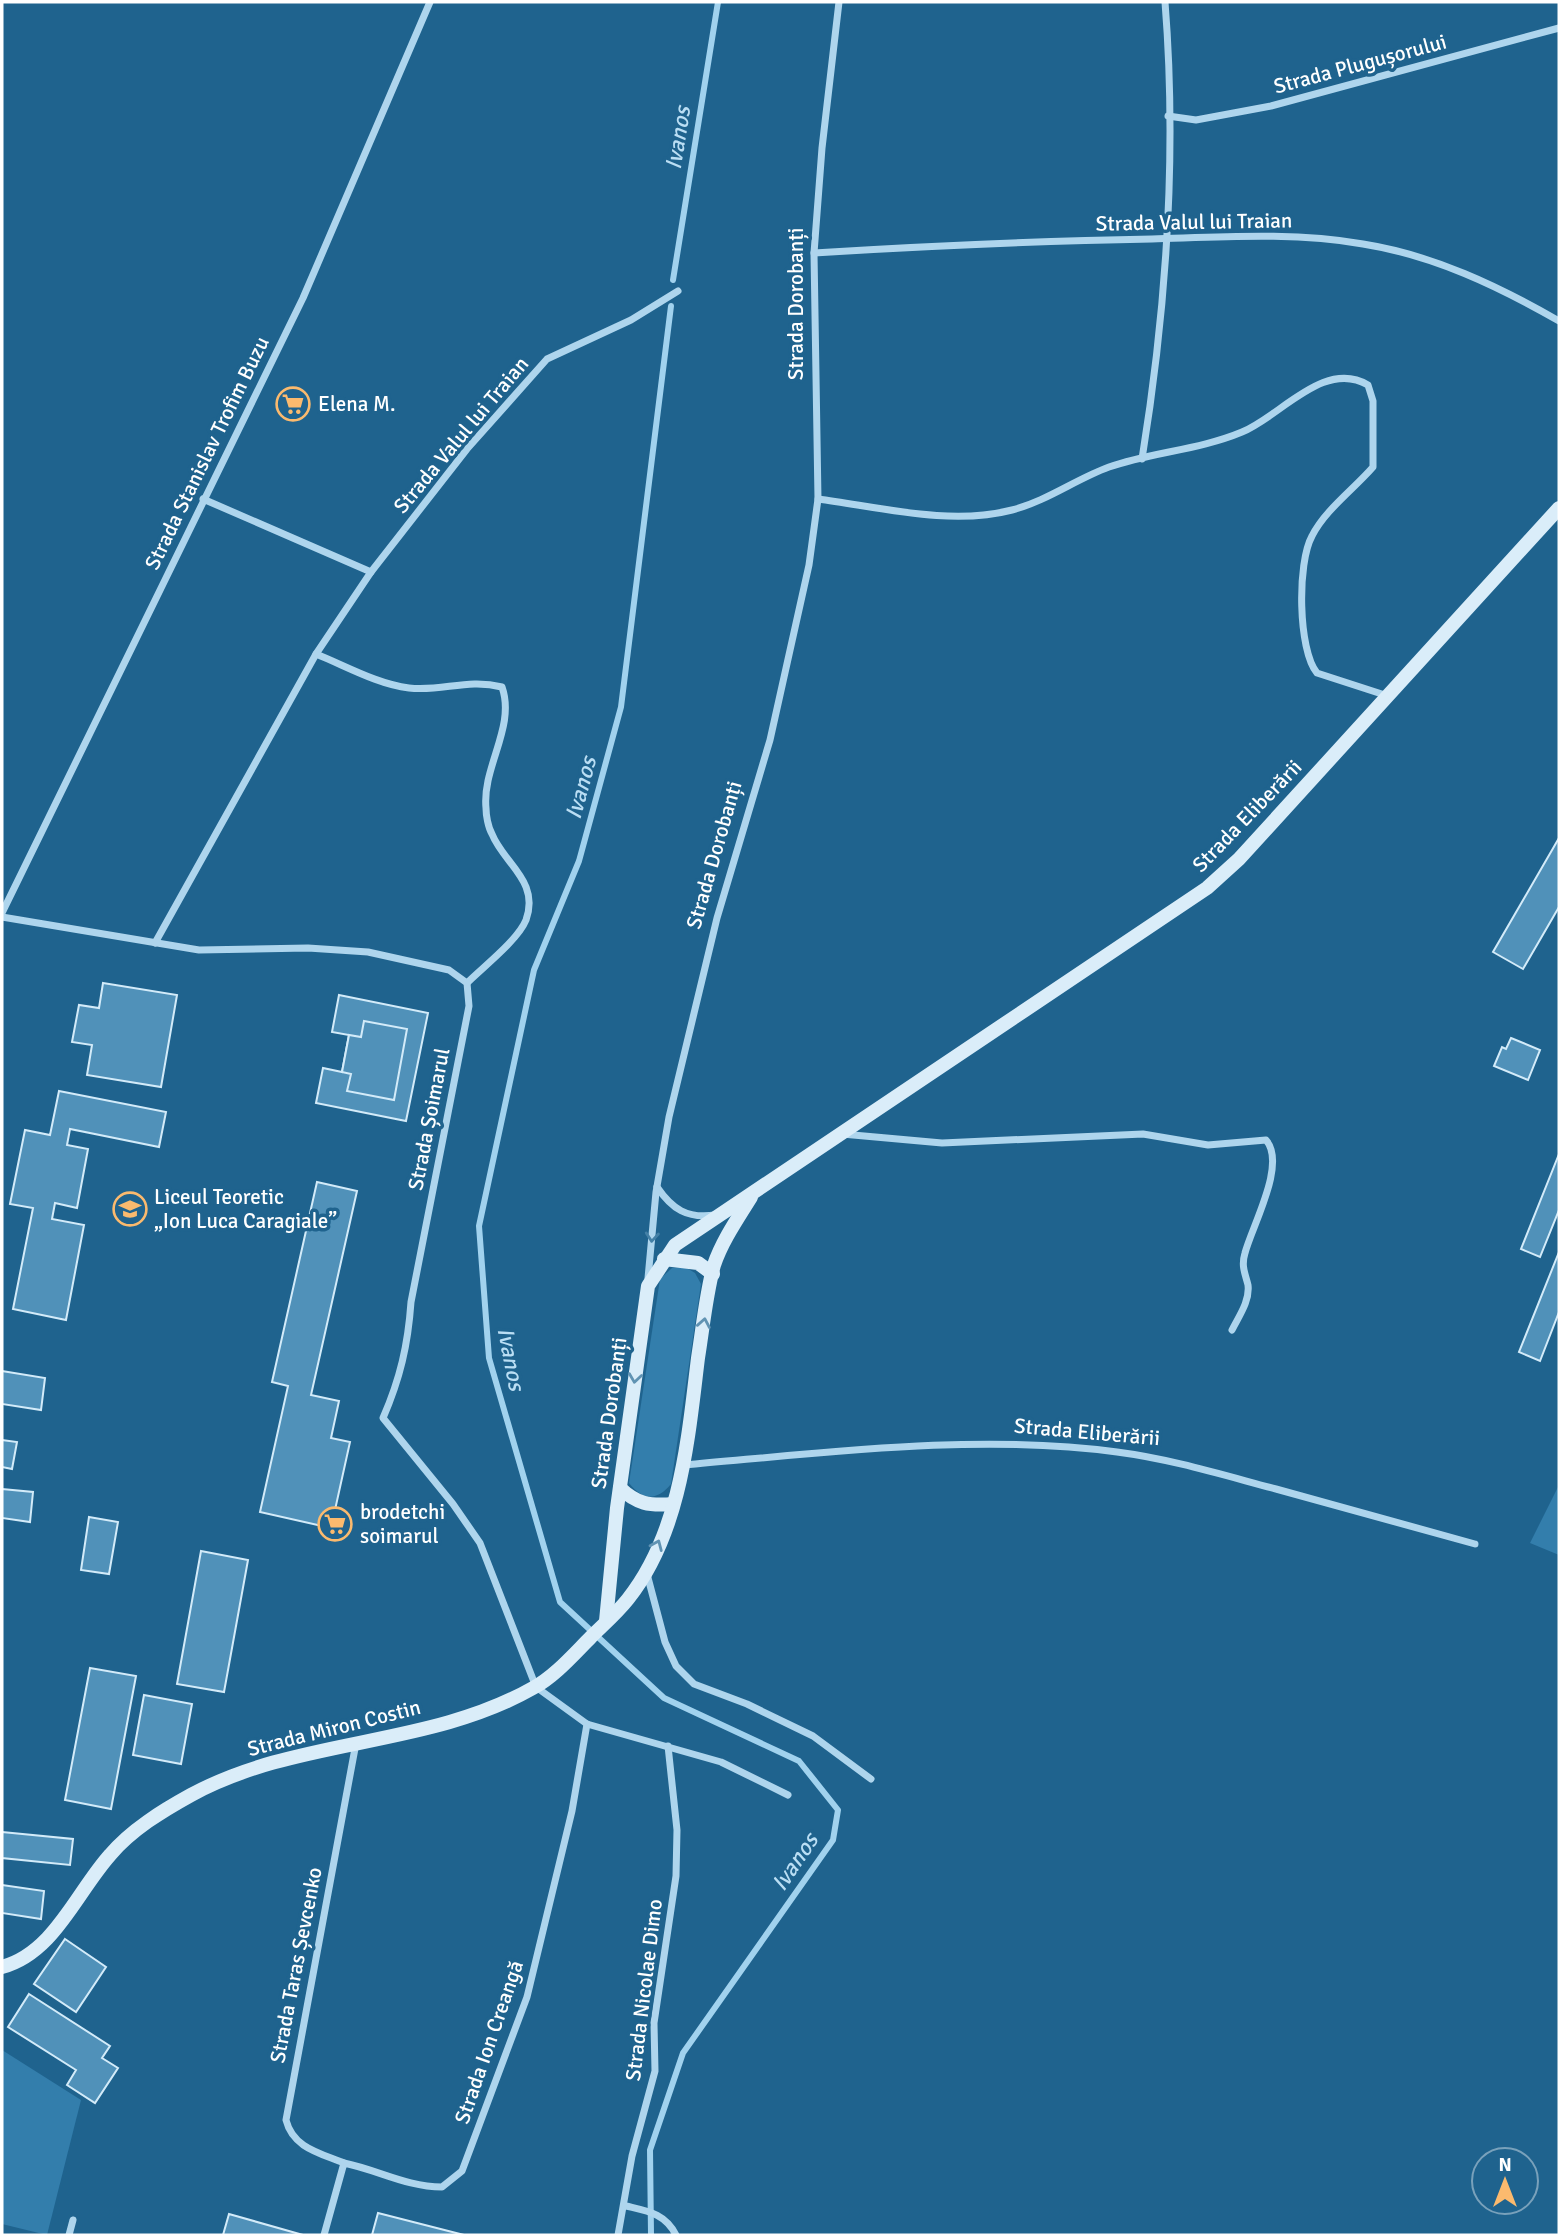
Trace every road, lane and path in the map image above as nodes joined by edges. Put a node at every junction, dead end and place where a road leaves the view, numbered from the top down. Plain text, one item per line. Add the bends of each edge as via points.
1 (430, 2) edge
2 (839, 2) edge
3 (1165, 2) edge
4 (1559, 28) edge
5 (1168, 116) junction
6 (1166, 239) junction
7 (814, 253) junction
8 (678, 291) dead end
9 (1559, 321) edge
10 (1142, 459) junction
11 (202, 499) junction
12 (818, 499) junction
13 (1559, 508) edge
14 (371, 572) junction
15 (316, 654) junction
16 (1388, 696) junction
17 (2, 915) edge
18 (155, 943) junction
19 (467, 983) junction
20 (838, 1134) junction
21 (657, 1187) junction
22 (753, 1193) junction
23 (719, 1214) junction
24 (664, 1259) junction
25 (713, 1274) junction
26 (648, 1286) junction
27 (1231, 1330) dead end
28 (684, 1465) junction
29 (620, 1488) junction
30 (673, 1504) junction
31 (1475, 1544) dead end
32 (646, 1571) junction
33 (606, 1621) junction
34 (536, 1687) junction
35 (587, 1724) junction
36 (356, 1742) junction
37 (668, 1746) junction
38 (871, 1779) dead end
39 (788, 1795) dead end
40 (2, 1967) edge
41 (344, 2163) junction
42 (625, 2206) junction
43 (74, 2220) dead end
44 (69, 2235) edge
45 (324, 2235) edge
46 (618, 2235) edge
47 (676, 2235) edge

1 - 11 street, Strada Stanislav Trofim Buzu via 303,298
2 - 7 street, Strada Dorobanți
3 - 5 street
4 - 5 street, Strada Plugușorului via 1271,106 1196,120
5 - 6 street
6 - 7 street, Strada Valul lui Traian
6 - 9 street, Strada Valul lui Traian via 1249,236 1365,244 1421,257 1478,278
6 - 10 street via 1154,384
7 - 12 street, Strada Dorobanți
8 - 14 street, Strada Valul lui Traian via 631,320 547,359 467,449
10 - 12 street via 1108,468 1013,510 981,516
10 - 16 street via 1193,449 1245,431 1295,398 1342,377 1368,385 1373,401 1373,467 1311,536 1303,565 1305,645 1309,664 1317,673
11 - 14 street
11 - 17 street, Strada Stanislav Trofim Buzu
12 - 21 street, Strada Dorobanți via 809,565 770,740 695,1005
13 - 16 street, Strada Eliberării
14 - 15 street, Strada Valul lui Traian
15 - 18 street, Strada Valul lui Traian
15 - 19 street via 378,680 411,688 480,681 502,687 507,701 485,806 492,835 526,883 529,902 519,931
16 - 20 street, Strada Eliberării via 1207,888
17 - 18 street
18 - 19 street via 200,950 368,952 449,970
19 - 34 street, Strada Șoimarul via 469,1006 411,1302 408,1342 400,1378 383,1418 480,1543
20 - 22 street, Strada Eliberării
20 - 27 street via 942,1143 1143,1134 1208,1146 1266,1140 1272,1146 1273,1159 1268,1187 1244,1254 1247,1300
21 - 23 street via 668,1203 685,1214
21 -> 26 street, Strada Dorobanți
22 - 23 street, Strada Eliberării
22 - 25 street, Strada Eliberării via 727,1237
23 - 24 street, Strada Eliberării via 674,1245
24 - 25 street via 698,1263
24 - 26 street, Strada Eliberării
28 -> 25 street, Strada Eliberării
26 -> 29 street, Strada Dorobanți
28 - 30 street, Strada Eliberării
28 - 31 street, Strada Eliberării via 973,1446 1115,1451 1176,1461
29 - 30 street via 636,1502
29 - 33 street, Strada Dorobanți
32 -> 30 street, Strada Eliberării
32 - 33 street, Strada Eliberării
32 - 38 street via 665,1642 676,1666 694,1684 813,1736
33 - 34 street
34 - 35 street
34 - 36 street, Strada Miron Costin via 482,1713
35 - 37 street
35 - 41 street, Strada Ion Creangă via 572,1811 527,1997 462,2171 442,2188 417,2187
36 - 40 street, Strada Miron Costin via 226,1778 136,1830 46,1940 24,1960
36 - 41 street, Strada Taras Șevcenko via 286,2120 289,2132 301,2145
37 - 39 street via 721,1762
37 - 42 street, Strada Nicolae Dimo via 677,1830 676,1876 654,2022 655,2071 632,2156
41 - 45 street
42 - 46 street, Strada Nicolae Dimo
42 - 47 street via 664,2218
43 - 44 street

